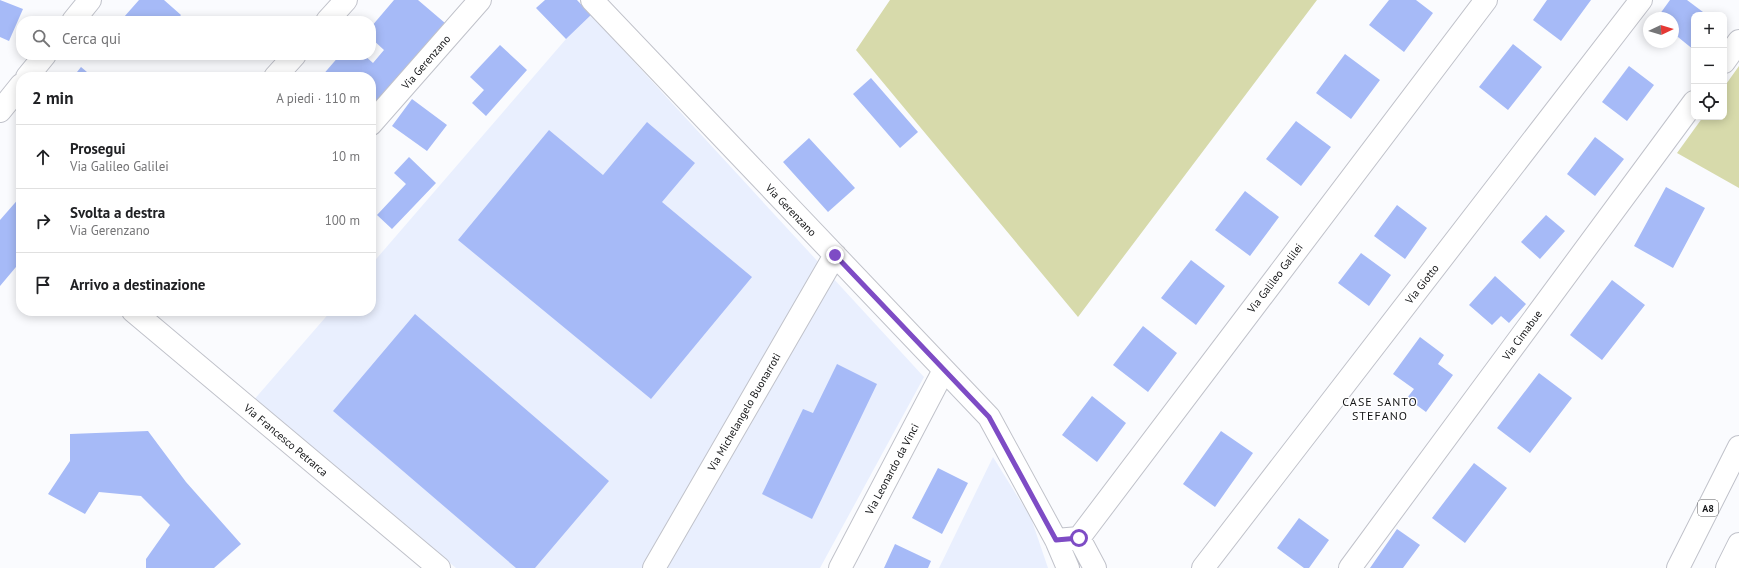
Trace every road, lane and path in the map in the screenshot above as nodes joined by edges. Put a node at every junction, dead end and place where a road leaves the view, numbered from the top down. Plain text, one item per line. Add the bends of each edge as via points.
1 (90, 0) edge
2 (346, 0) edge
3 (480, 0) edge
4 (592, 0) edge
5 (1486, 0) edge
6 (1641, 0) edge
7 (77, 16) edge
8 (332, 16) edge
9 (1739, 41) edge
10 (1727, 58) edge
11 (41, 60) edge
12 (290, 60) edge
13 (31, 72) edge
14 (280, 72) edge
15 (16, 91) edge
16 (1691, 106) edge
17 (0, 111) edge
18 (376, 118) edge
19 (835, 255) junction
20 (139, 316) edge
21 (944, 370) junction
22 (1739, 447) edge
23 (1079, 538) junction
24 (1056, 540) junction
25 (1739, 544) edge
26 (439, 568) edge
27 (654, 568) edge
28 (840, 568) edge
29 (1068, 568) edge
30 (1095, 568) edge
31 (1203, 568) edge
32 (1350, 568) edge
33 (1678, 568) edge
34 (1727, 568) edge

1 - 7 main road
2 - 8 main road
3 - 18 main road, Via Gerenzano
4 - 19 main road, Via Gerenzano
5 - 23 main road, Via Galileo Galilei
6 - 31 main road, Via Giotto
9 - 10 main road
11 - 13 main road
12 - 14 main road
15 - 17 main road
16 - 32 main road, Via Cimabue
19 - 21 main road, Via Gerenzano
19 - 27 main road, Via Michelangelo Buonarroti
20 - 26 main road, Via Francesco Petrarca
21 - 24 main road, Via Gerenzano via 989,417
21 - 28 main road, Via Leonardo da Vinci
22 - 33 main road, A8
23 - 24 main road
23 - 30 main road
24 - 29 main road, Via Gerenzano
25 - 34 main road

